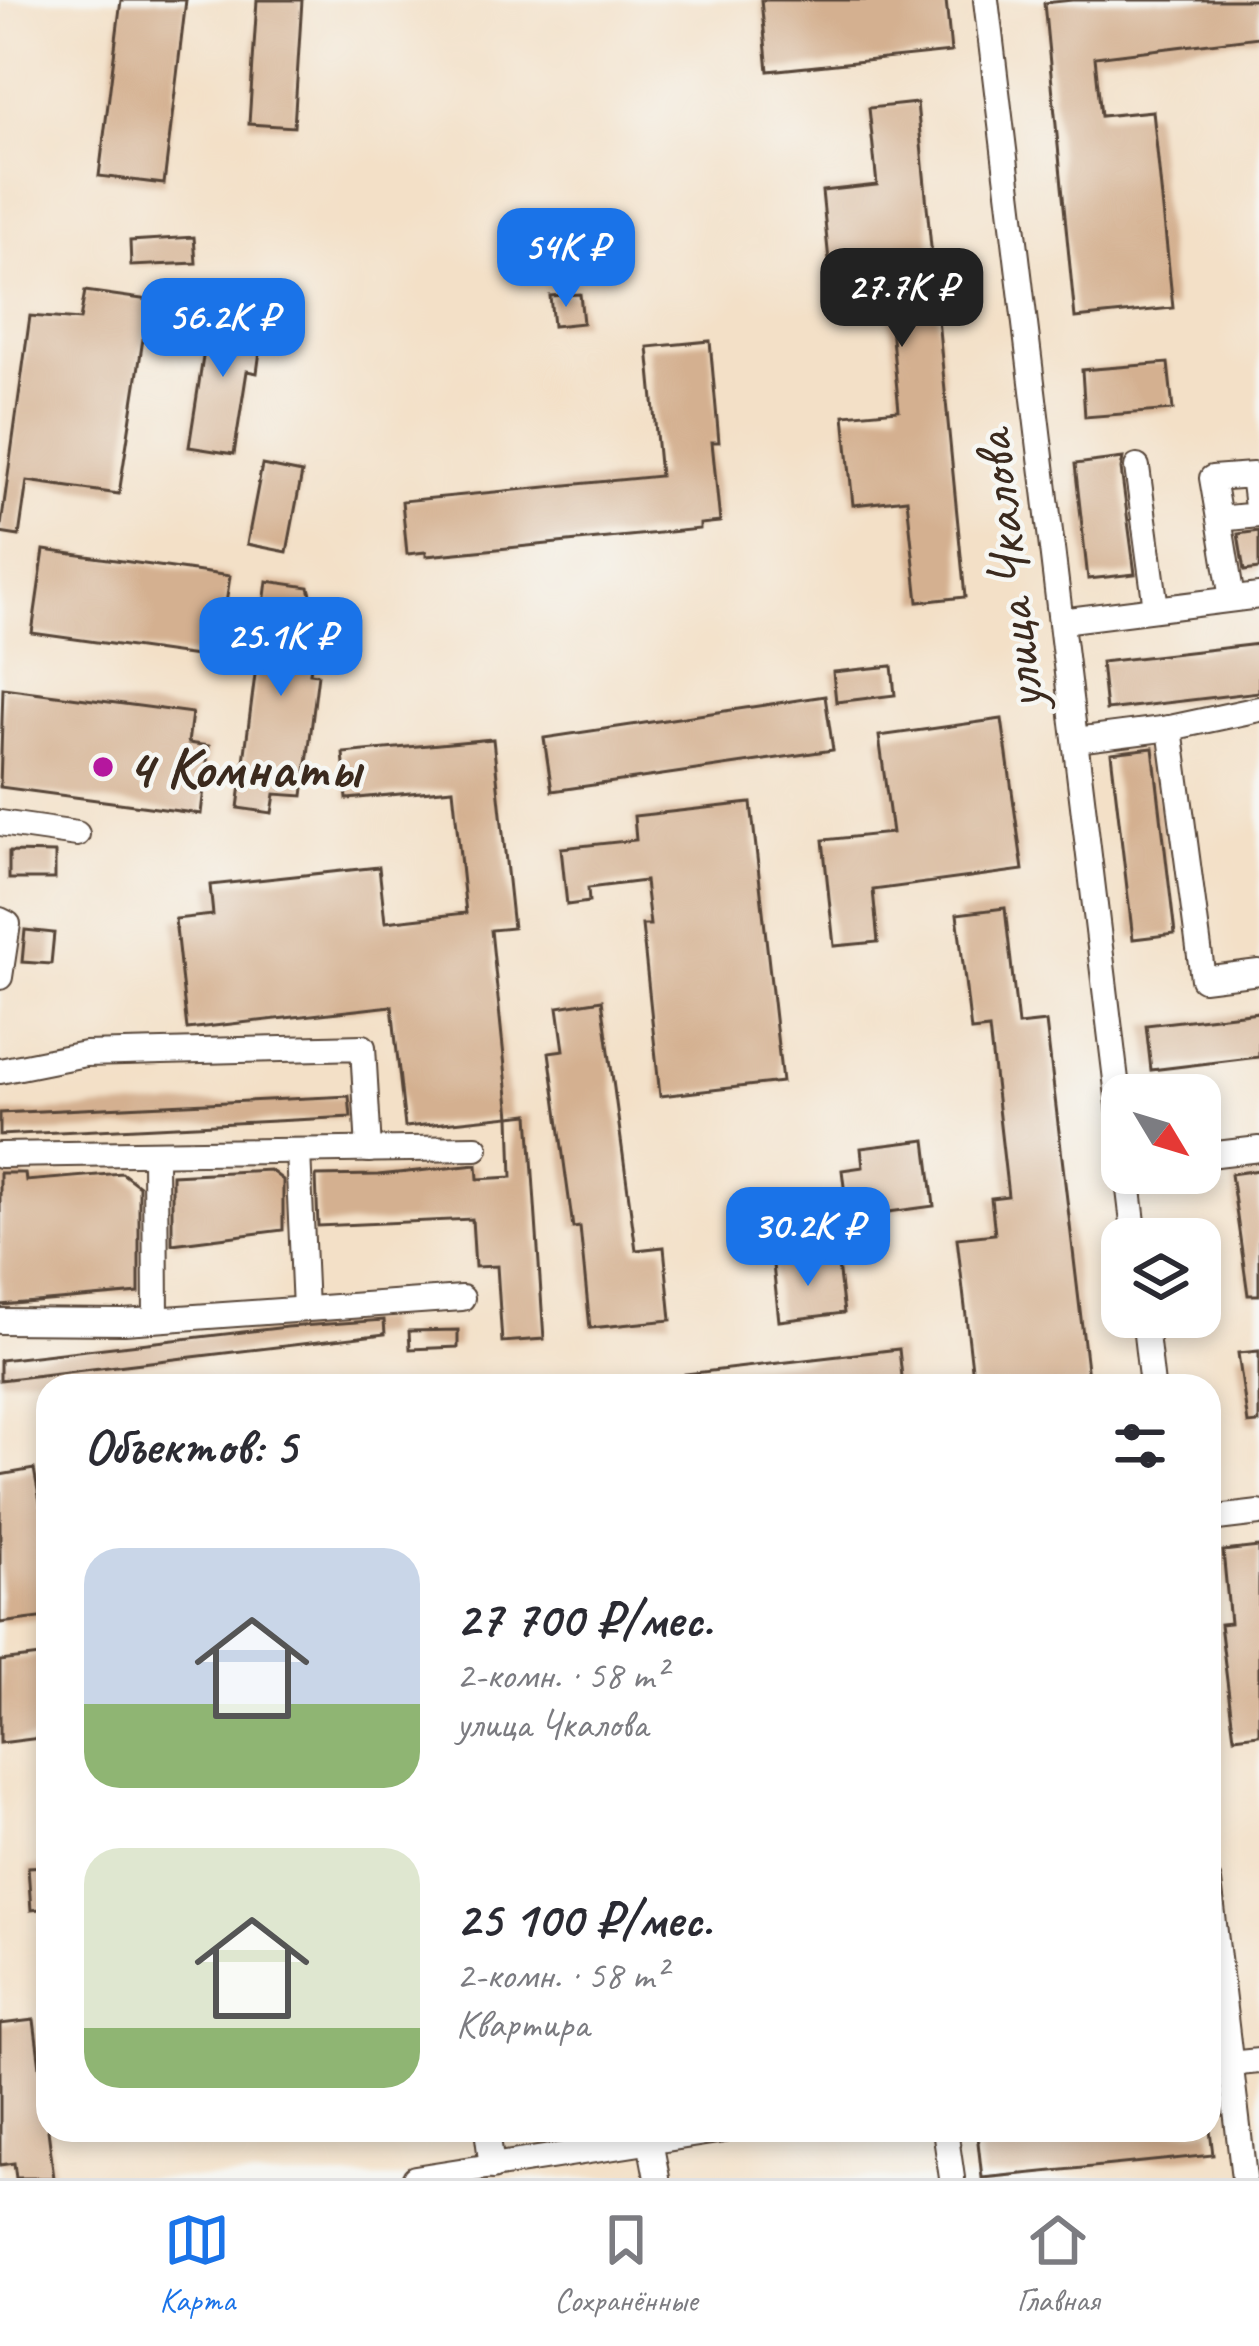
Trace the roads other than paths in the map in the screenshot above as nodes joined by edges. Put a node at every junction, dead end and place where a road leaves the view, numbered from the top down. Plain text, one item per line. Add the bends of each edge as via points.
1 (986, 0) edge
2 (1137, 467) dead end
3 (1219, 519) dead end
4 (1259, 596) edge
5 (1232, 599) junction
6 (1156, 608) junction
7 (1061, 621) junction
8 (1259, 709) edge
9 (1170, 728) junction
10 (1076, 740) junction
11 (0, 823) edge
12 (77, 834) dead end
13 (0, 920) edge
14 (1259, 972) edge
15 (0, 977) edge
16 (0, 1071) edge
17 (1115, 1074) edge
18 (476, 1148) dead end
19 (1259, 1149) edge
20 (298, 1150) junction
21 (369, 1150) junction
22 (155, 1153) junction
23 (1221, 1154) edge
24 (0, 1156) edge
25 (462, 1298) dead end
26 (305, 1309) junction
27 (156, 1319) junction
28 (0, 1321) edge
29 (1146, 1338) edge
30 (1151, 1374) edge
31 (1259, 1513) edge
32 (1221, 1518) edge
33 (1259, 2061) edge
34 (1221, 2065) edge
35 (1221, 2070) edge
36 (489, 2142) edge
37 (644, 2142) edge
38 (650, 2142) edge
39 (947, 2142) edge
40 (492, 2167) junction
41 (415, 2178) edge
42 (657, 2178) edge
43 (952, 2178) edge
44 (1244, 2178) edge

1 - 7 street, улица Чкалова
2 - 6 street
3 - 5 street
4 - 5 street
5 - 6 street
6 - 7 street
7 - 10 street, улица Чкалова
8 - 9 street
9 - 10 street
9 - 14 street via 1203,979
10 - 17 street, улица Чкалова
11 - 12 street
13 - 15 street via 8,924
16 - 21 street via 85,1054 363,1047
18 - 21 street
19 - 23 street
20 - 21 street
20 - 22 street
20 - 26 street
22 - 24 street
22 - 27 street
25 - 26 street
26 - 27 street
27 - 28 street
29 - 30 street
31 - 32 street
33 - 34 street
35 - 44 street
36 - 40 street
37 - 40 street
38 - 42 street
39 - 43 street
40 - 41 street

